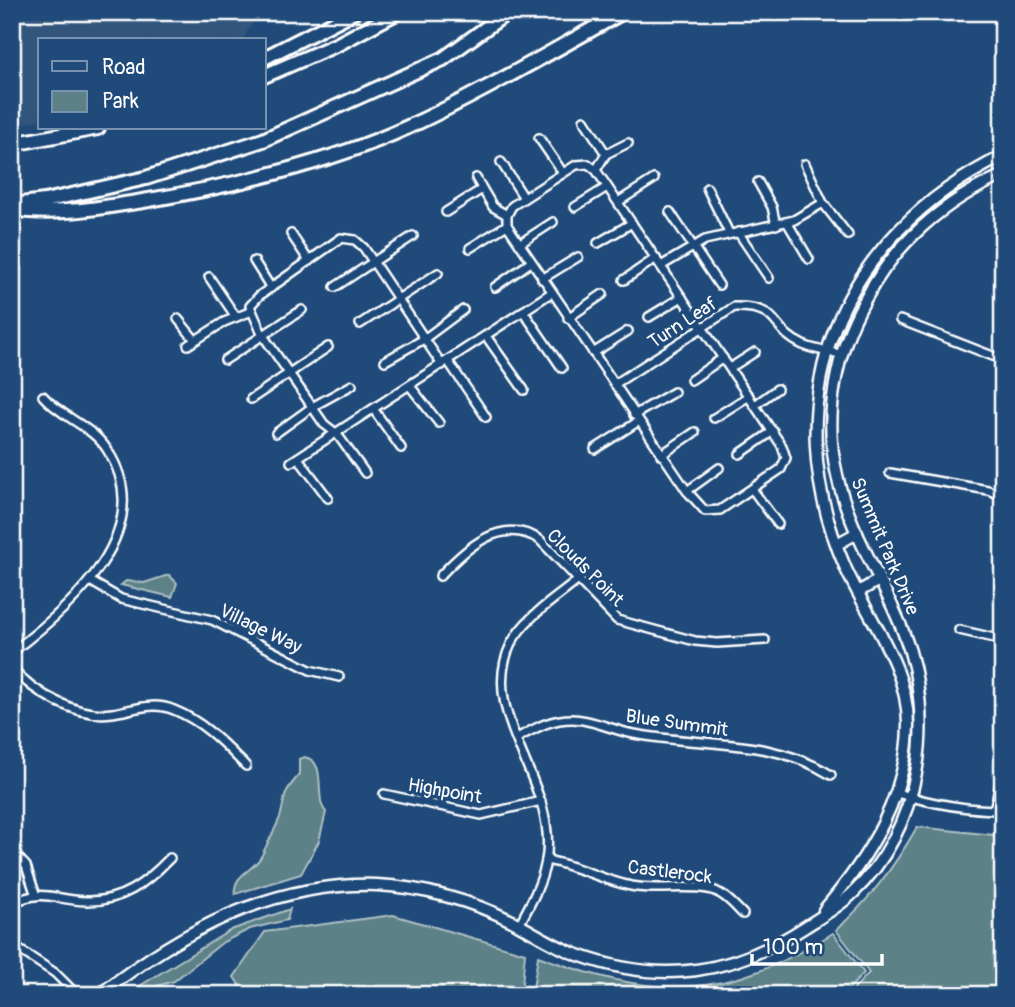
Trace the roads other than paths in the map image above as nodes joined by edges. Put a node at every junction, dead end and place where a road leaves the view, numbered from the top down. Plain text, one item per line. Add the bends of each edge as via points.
1 (354, 12) edge
2 (398, 12) edge
3 (508, 12) edge
4 (623, 12) edge
5 (266, 57) edge
6 (266, 75) edge
7 (584, 120) dead end
8 (87, 130) edge
9 (539, 138) dead end
10 (628, 143) dead end
11 (12, 144) edge
12 (606, 154) junction
13 (1003, 156) edge
14 (501, 162) dead end
15 (805, 163) dead end
16 (596, 170) junction
17 (563, 173) junction
18 (1003, 175) edge
19 (476, 178) dead end
20 (654, 179) dead end
21 (758, 182) dead end
22 (607, 187) junction
23 (707, 188) dead end
24 (482, 189) junction
25 (524, 198) junction
26 (618, 202) junction
27 (823, 203) junction
28 (12, 207) edge
29 (575, 207) dead end
30 (446, 212) dead end
31 (670, 212) dead end
32 (507, 215) junction
33 (553, 222) dead end
34 (787, 222) junction
35 (632, 223) junction
36 (507, 225) junction
37 (776, 225) junction
38 (738, 232) junction
39 (729, 233) junction
40 (291, 234) dead end
41 (848, 235) dead end
42 (413, 236) dead end
43 (598, 243) dead end
44 (519, 244) junction
45 (694, 247) junction
46 (470, 248) dead end
47 (578, 257) dead end
48 (656, 258) junction
49 (809, 259) dead end
50 (254, 261) dead end
51 (309, 261) junction
52 (373, 262) junction
53 (531, 262) junction
54 (661, 266) junction
55 (438, 273) dead end
56 (209, 277) dead end
57 (769, 278) dead end
58 (542, 279) junction
59 (624, 280) dead end
60 (719, 285) dead end
61 (335, 287) dead end
62 (495, 287) dead end
63 (271, 288) junction
64 (551, 293) junction
65 (603, 294) dead end
66 (682, 297) junction
67 (398, 299) junction
68 (251, 308) junction
69 (302, 310) dead end
70 (463, 310) dead end
71 (523, 311) junction
72 (236, 317) junction
73 (649, 317) dead end
74 (568, 318) junction
75 (178, 319) dead end
76 (900, 320) dead end
77 (360, 324) dead end
78 (703, 326) junction
79 (628, 331) dead end
80 (262, 334) junction
81 (486, 336) junction
82 (424, 338) junction
83 (328, 347) dead end
84 (826, 351) junction
85 (755, 352) dead end
86 (593, 353) junction
87 (841, 355) junction
88 (723, 358) junction
89 (225, 360) dead end
90 (1003, 360) edge
91 (385, 361) dead end
92 (445, 363) junction
93 (562, 368) dead end
94 (730, 368) junction
95 (288, 372) junction
96 (691, 380) dead end
97 (615, 384) junction
98 (352, 385) dead end
99 (410, 386) junction
100 (777, 389) dead end
101 (524, 390) dead end
102 (674, 392) dead end
103 (43, 396) dead end
104 (749, 396) junction
105 (251, 399) dead end
106 (755, 405) junction
107 (312, 407) junction
108 (374, 410) junction
109 (486, 417) dead end
110 (636, 418) junction
111 (715, 418) dead end
112 (439, 423) dead end
113 (695, 432) dead end
114 (773, 432) junction
115 (276, 433) dead end
116 (337, 435) junction
117 (401, 448) dead end
118 (595, 449) dead end
119 (740, 454) dead end
120 (661, 455) junction
121 (719, 468) dead end
122 (365, 473) dead end
123 (890, 473) dead end
124 (752, 489) junction
125 (687, 491) junction
126 (1003, 496) edge
127 (328, 498) dead end
128 (778, 524) dead end
129 (857, 533) junction
130 (837, 544) junction
131 (440, 576) dead end
132 (879, 580) junction
133 (90, 581) junction
134 (577, 581) junction
135 (858, 592) junction
136 (959, 630) dead end
137 (765, 639) dead end
138 (1003, 639) edge
139 (12, 652) edge
140 (12, 668) edge
141 (340, 677) dead end
142 (517, 738) junction
143 (246, 766) dead end
144 (1003, 772) edge
145 (831, 775) dead end
146 (897, 793) junction
147 (384, 794) dead end
148 (910, 797) junction
149 (541, 801) junction
150 (999, 810) edge
151 (12, 850) edge
152 (170, 858) dead end
153 (547, 860) junction
154 (35, 893) junction
155 (12, 903) edge
156 (743, 914) dead end
157 (815, 921) junction
158 (519, 925) junction
159 (12, 945) edge
160 (77, 995) edge
161 (99, 995) edge

1 - 5 highway
2 - 6 highway
3 - 28 highway via 443,59 263,140 146,178
4 - 28 highway via 407,128 311,162 237,183 100,208 41,214
7 - 12 street
8 - 11 highway
9 - 17 street
10 - 12 street
12 - 16 street
13 - 84 street, Summit Park Drive via 964,175 883,245 849,298
14 - 25 street
15 - 27 street
16 - 17 street via 588,164 576,165
16 - 22 street
17 - 25 street
18 - 87 street, Summit Park Drive via 944,208 897,251 876,278
19 - 24 street
20 - 26 street
21 - 37 street
22 - 26 street
22 - 29 street
23 - 39 street
24 - 30 street
24 - 32 street via 493,207
25 - 32 street
26 - 35 street
27 - 34 street
27 - 41 street
31 - 45 street
32 - 36 street
33 - 44 street
34 - 37 street
34 - 49 street
35 - 43 street
35 - 48 street
36 - 44 street
36 - 46 street
37 - 38 street
38 - 39 street
38 - 57 street
39 - 45 street
40 - 51 street
42 - 52 street
44 - 53 street
45 - 54 street
45 - 60 street
47 - 58 street
48 - 54 street
48 - 59 street
50 - 63 street
51 - 52 street via 341,239 355,240
51 - 63 street
52 - 61 street
52 - 67 street
53 - 58 street
53 - 62 street
54 - 66 street
55 - 67 street
56 - 72 street
58 - 64 street
63 - 68 street
64 - 71 street
64 - 74 street
65 - 74 street
66 - 73 street
66 - 78 street
67 - 77 street
67 - 82 street
68 - 72 street
68 - 80 street
69 - 80 street
70 - 82 street
71 - 81 street
71 - 93 street
72 - 75 street via 192,343
74 - 86 street
76 - 90 street
78 - 84 street, Turn Leaf via 734,307 757,307 803,344
78 - 88 street
78 - 97 street, Turn Leaf
79 - 86 street
80 - 89 street
80 - 95 street
81 - 92 street
81 - 101 street
82 - 91 street
82 - 92 street
83 - 95 street
84 - 87 street, Turn Leaf
84 - 130 street, Summit Park Drive via 817,394 817,428 820,480
85 - 94 street
86 - 97 street
87 - 129 street, Summit Park Drive via 833,452
88 - 94 street
88 - 96 street
92 - 99 street
92 - 109 street
94 - 104 street
95 - 105 street
95 - 107 street
97 - 110 street
98 - 107 street
99 - 108 street
99 - 112 street
100 - 106 street
102 - 110 street
103 - 133 street via 100,440 118,472 120,522
104 - 106 street
104 - 111 street
106 - 114 street
107 - 115 street
107 - 116 street
108 - 116 street
108 - 117 street
110 - 118 street
110 - 120 street
113 - 120 street
114 - 119 street
114 - 124 street via 786,458 781,469
116 - 122 street
116 - 127 street via 295,460
120 - 125 street
121 - 125 street
123 - 126 street
124 - 125 street via 720,510 705,511
124 - 128 street
129 - 130 street
129 - 132 street, Summit Park Drive
130 - 135 street, Summit Park Drive
131 - 134 street, Clouds Point via 480,540 518,532 540,540
132 - 135 street
132 - 148 street, Summit Park Drive via 906,638 920,698 919,757
133 - 139 street via 47,625
133 - 141 street, Village Way via 121,598 212,620 310,670
134 - 137 street, Clouds Point via 610,615 630,625 695,641
134 - 142 street via 524,625 512,643 500,681
135 - 146 street, Summit Park Drive via 894,659 902,686 908,724
136 - 138 street
140 - 143 street via 24,682 75,710 110,714 140,705 173,709 209,729
142 - 145 street, Blue Summit via 547,721 575,719 635,735 779,751
142 - 149 street
144 - 150 street
146 - 148 street
146 - 157 street, Summit Park Drive via 865,858
147 - 149 street, Highpoint via 481,815
148 - 150 street via 985,812
148 - 157 street, Summit Park Drive via 890,844 868,877
149 - 153 street
151 - 154 street via 26,866
152 - 154 street via 136,890 111,899 86,901
153 - 156 street, Castlerock via 629,885 709,889
153 - 158 street
154 - 155 street
157 - 158 street, Summit Park Drive via 741,961 675,974 576,954
158 - 161 street, Summit Park Drive via 431,894 381,886 319,887 285,893 195,931
159 - 160 street via 55,973

